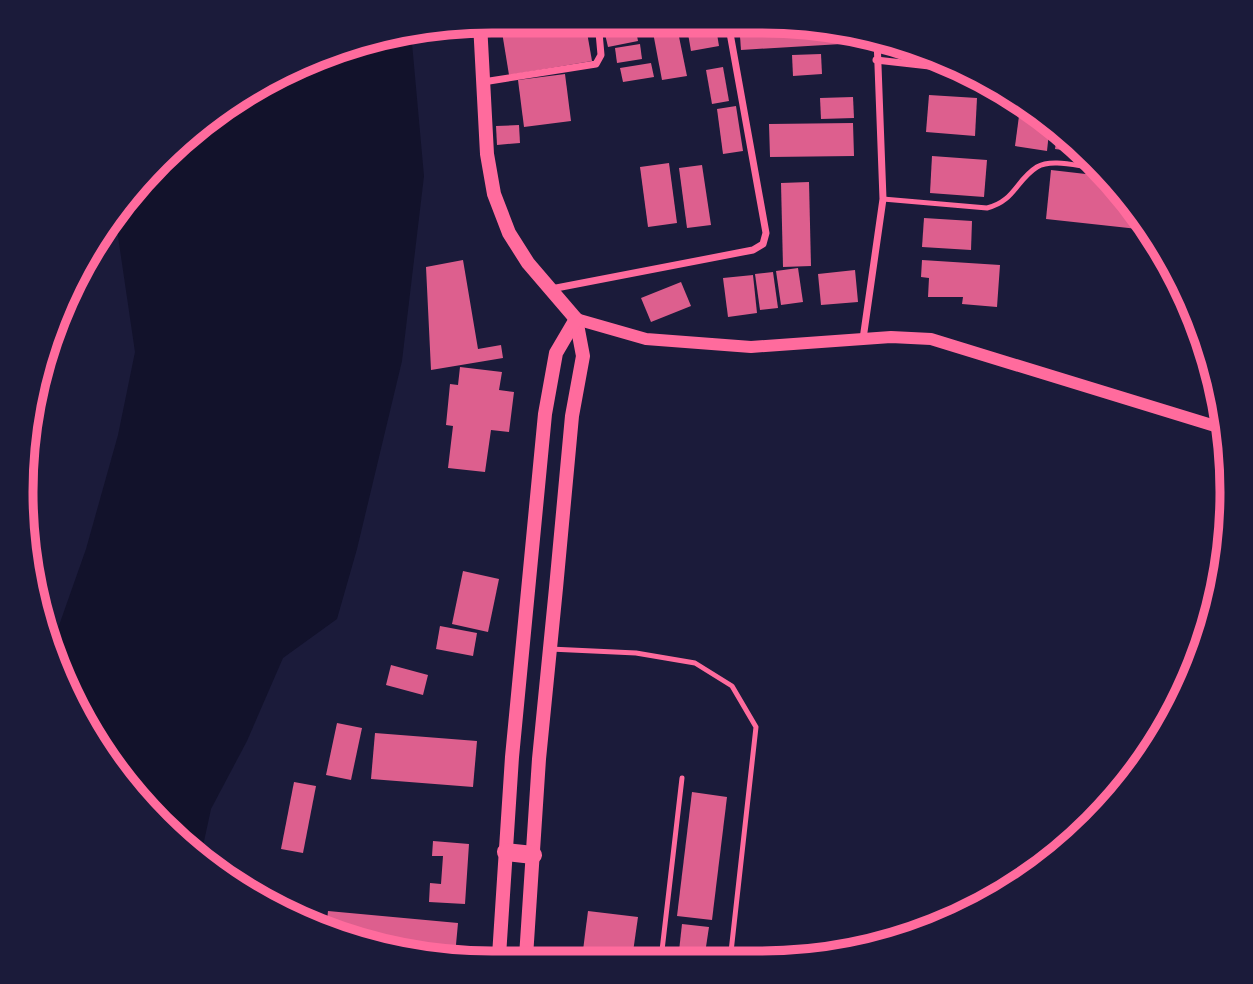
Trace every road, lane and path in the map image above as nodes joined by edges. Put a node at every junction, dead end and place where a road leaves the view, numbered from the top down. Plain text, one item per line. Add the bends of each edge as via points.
1 (481, 33) edge
2 (599, 33) edge
3 (730, 33) edge
4 (877, 48) edge
5 (876, 60) junction
6 (932, 66) edge
7 (483, 82) junction
8 (1084, 167) edge
9 (883, 199) junction
10 (550, 289) junction
11 (576, 319) junction
12 (863, 340) junction
13 (1215, 426) edge
14 (550, 649) junction
15 (682, 778) dead end
16 (506, 852) junction
17 (533, 855) junction
18 (499, 951) edge
19 (526, 951) edge
20 (662, 951) edge
21 (731, 951) edge

1 - 7 main road
2 - 7 street via 596,64
3 - 10 street via 766,233 763,244 753,250
4 - 5 street
5 - 6 street
5 - 9 street
7 - 10 main road via 494,194 509,233
8 - 9 lane via 1052,163 1037,167 1002,204 987,208
9 - 12 street
10 - 11 main road
11 - 12 street via 646,339 751,348
11 - 14 main road via 583,356 572,416
11 - 16 main road via 556,353 545,414
12 - 13 street via 931,339
14 - 17 main road
14 - 21 lane via 636,653 695,663 732,686 756,727
15 - 20 lane
16 - 17 main road
16 - 18 main road
17 - 19 main road

